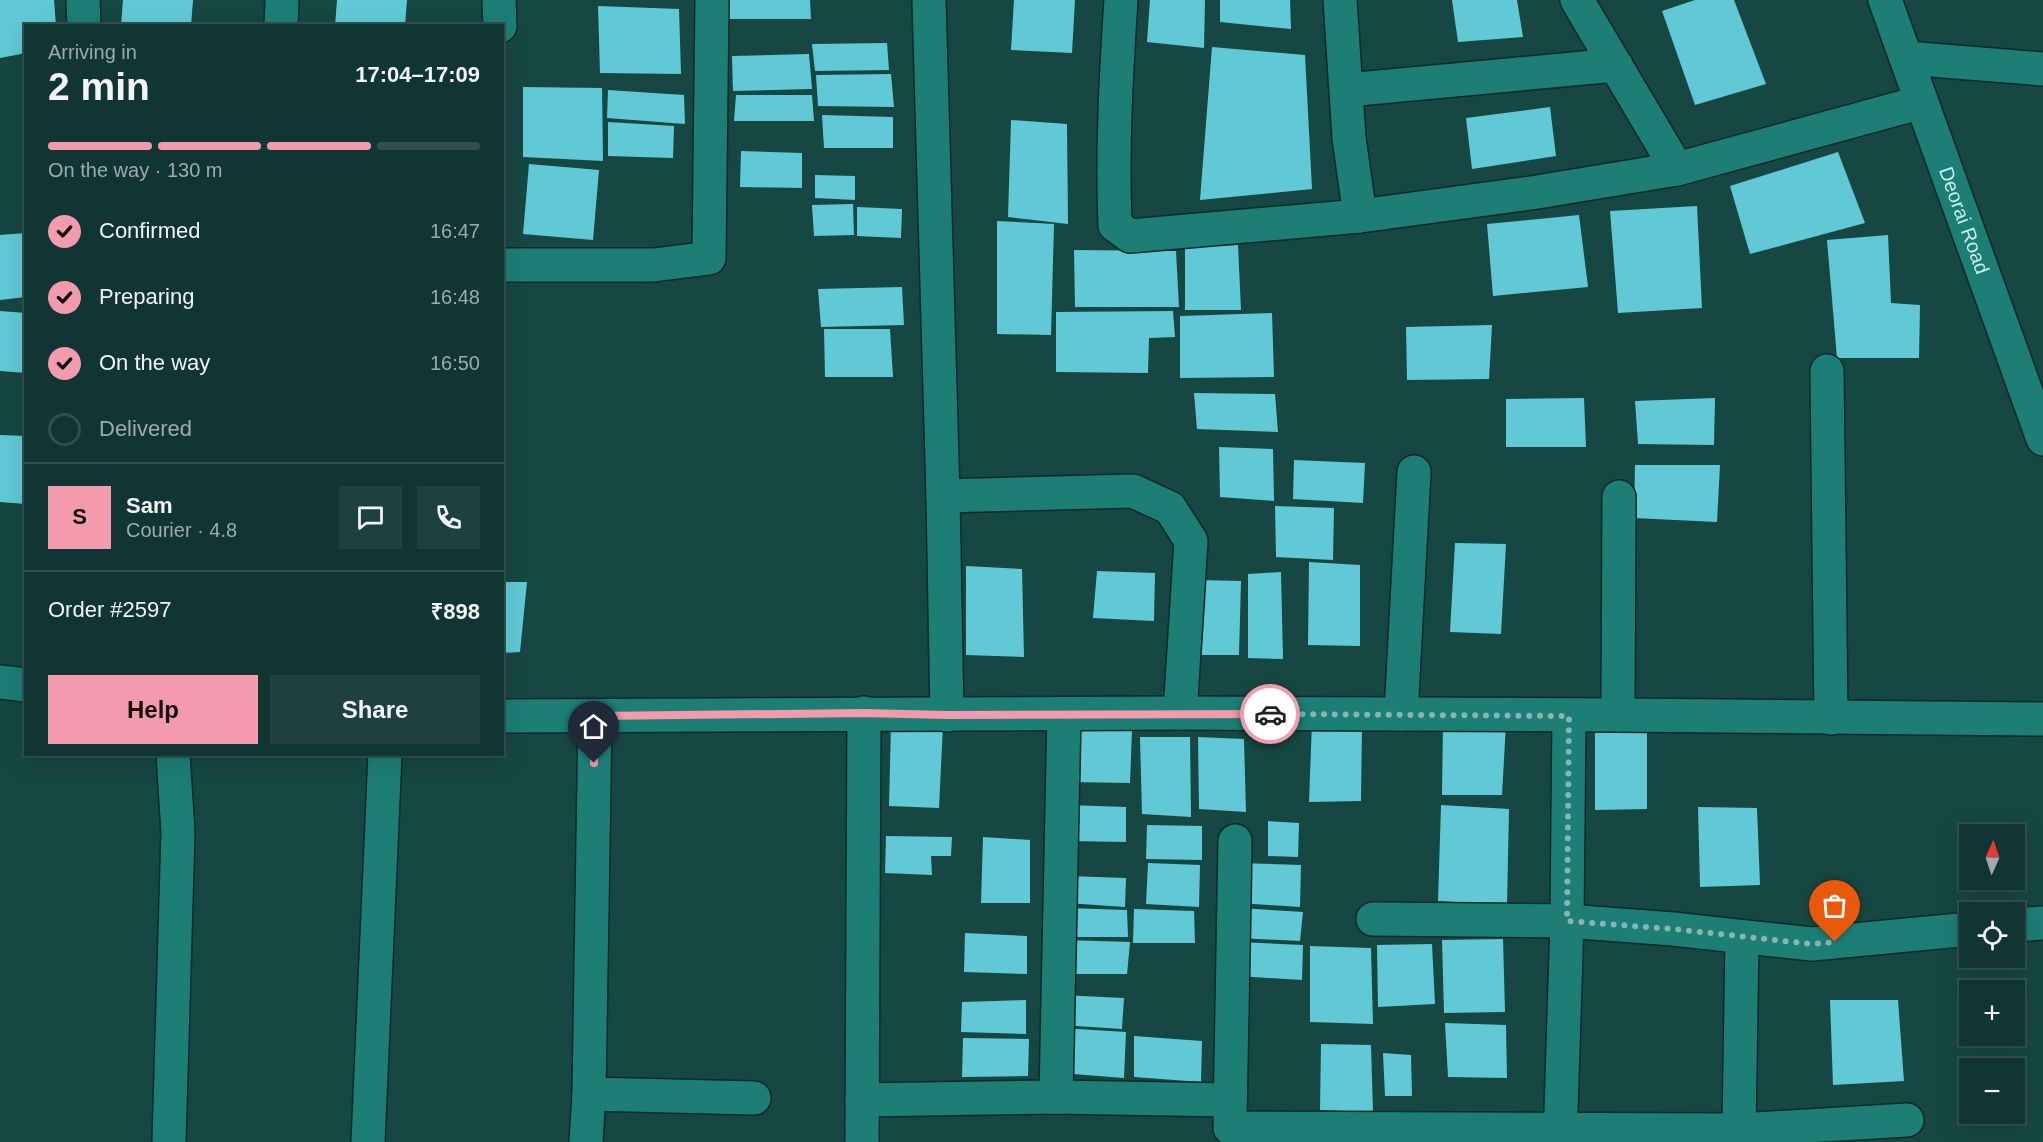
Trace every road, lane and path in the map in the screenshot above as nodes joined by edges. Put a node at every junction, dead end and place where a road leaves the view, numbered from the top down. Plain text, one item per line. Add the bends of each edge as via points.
1 (83, 0) edge
2 (282, 0) edge
3 (500, 0) edge
4 (712, 0) edge
5 (929, 0) edge
6 (1121, 0) edge
7 (1340, 0) edge
8 (1577, 0) edge
9 (1885, 0) edge
10 (84, 24) edge
11 (281, 24) edge
12 (500, 24) edge
13 (1906, 58) junction
14 (1616, 65) junction
15 (2043, 69) edge
16 (1347, 90) junction
17 (1922, 102) junction
18 (1677, 168) junction
19 (1360, 216) junction
20 (504, 265) edge
21 (1827, 371) dead end
22 (2037, 407) edge
23 (2043, 439) edge
24 (1414, 472) dead end
25 (943, 496) junction
26 (1619, 497) dead end
27 (0, 682) edge
28 (24, 685) edge
29 (864, 713) junction
30 (1180, 713) junction
31 (1064, 714) junction
32 (1401, 714) junction
33 (947, 715) junction
34 (1618, 715) junction
35 (504, 716) edge
36 (595, 716) junction
37 (1569, 716) junction
38 (1831, 718) junction
39 (2043, 719) edge
40 (173, 756) edge
41 (385, 756) edge
42 (1235, 841) dead end
43 (1373, 919) dead end
44 (1567, 921) junction
45 (2043, 922) edge
46 (2025, 924) edge
47 (1959, 930) edge
48 (1742, 937) junction
49 (589, 1094) junction
50 (1056, 1097) junction
51 (754, 1098) dead end
52 (862, 1100) junction
53 (1907, 1120) dead end
54 (1229, 1123) edge
55 (1739, 1130) junction
56 (1560, 1135) edge
57 (169, 1142) edge
58 (368, 1142) edge
59 (586, 1142) edge
60 (862, 1142) edge

1 - 10 street
2 - 11 street
3 - 12 street
4 - 20 street via 709,258 654,265
5 - 25 street
6 - 19 street via 1115,104 1115,225 1130,236
7 - 16 street
8 - 14 street
9 - 13 street, Deorai Road
13 - 15 street
13 - 17 street, Deorai Road
14 - 16 street
14 - 18 street
16 - 19 street
17 - 18 street
17 - 22 street, Deorai Road
18 - 19 street
21 - 38 street
22 - 23 street, Deorai Road
24 - 32 street
25 - 30 street via 1133,491 1170,508 1191,541
25 - 33 street
26 - 34 street
27 - 28 street
29 - 33 street
29 - 36 street
29 - 52 street
30 - 31 street
30 - 32 street
31 - 33 street
31 - 50 street
32 - 37 street
34 - 37 street
34 - 38 street
35 - 36 street
36 - 49 street
37 - 44 street
38 - 39 street
40 - 57 street via 178,832
41 - 58 street
42 - 54 street
43 - 44 street
44 - 48 street
44 - 56 street
45 - 46 street
47 - 48 street via 1812,944
48 - 55 street
49 - 51 street
49 - 59 street
50 - 52 street
50 - 54 street
52 - 60 street
53 - 55 street
54 - 56 street
55 - 56 street

